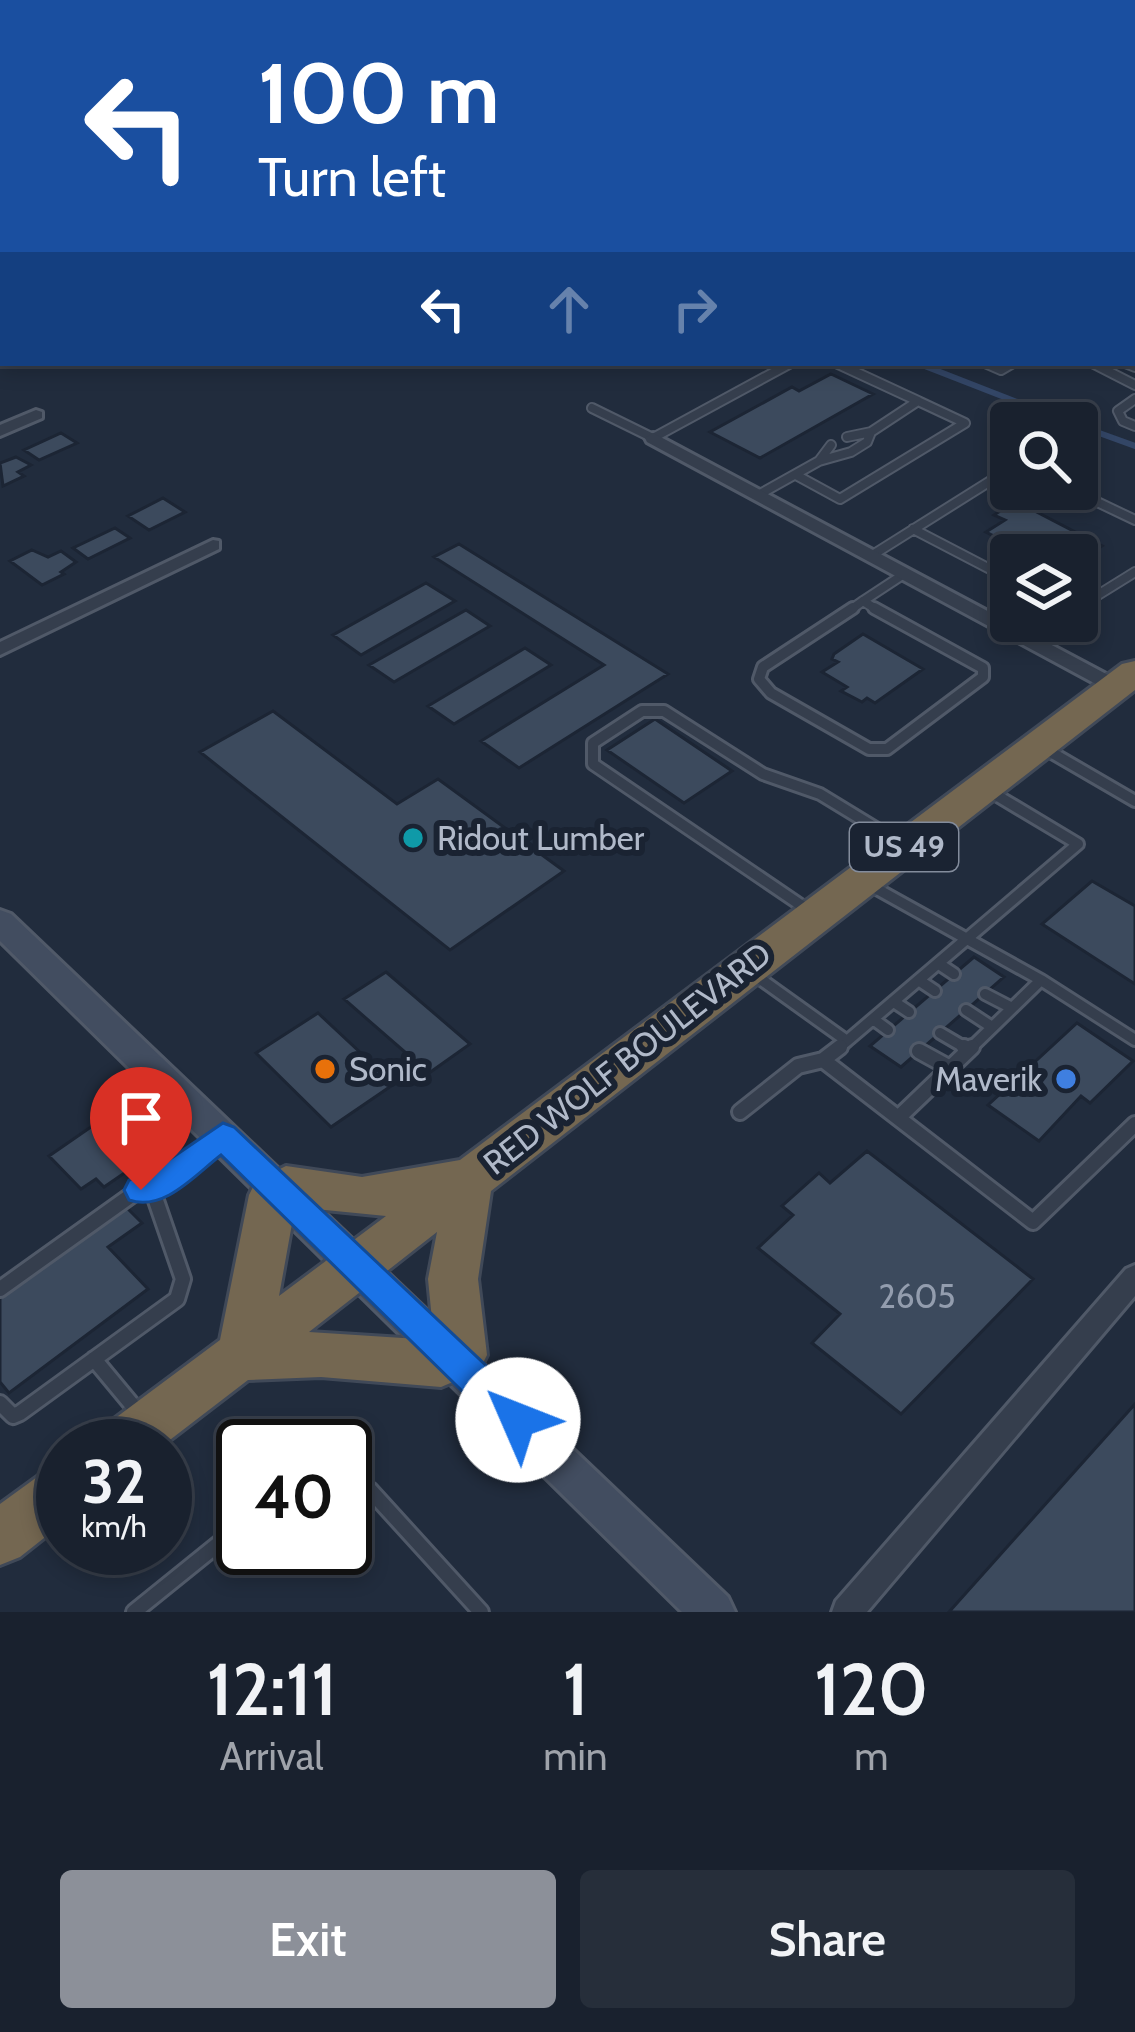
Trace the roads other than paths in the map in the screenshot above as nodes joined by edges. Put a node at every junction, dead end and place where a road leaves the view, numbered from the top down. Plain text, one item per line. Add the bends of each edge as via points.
1 (785, 366) edge
2 (842, 366) edge
3 (1098, 366) edge
4 (1135, 385) edge
5 (1135, 399) edge
6 (918, 401) junction
7 (592, 408) dead end
8 (36, 415) dead end
9 (1135, 426) edge
10 (0, 431) edge
11 (872, 431) junction
12 (847, 437) dead end
13 (653, 438) junction
14 (831, 445) dead end
15 (818, 460) junction
16 (796, 475) junction
17 (990, 481) edge
18 (760, 494) junction
19 (1098, 502) edge
20 (1135, 520) edge
21 (913, 530) junction
22 (213, 544) dead end
23 (871, 556) junction
24 (990, 569) edge
25 (1135, 572) edge
26 (904, 574) junction
27 (1098, 599) edge
28 (862, 602) junction
29 (0, 649) edge
30 (1125, 680) edge
31 (1039, 745) junction
32 (983, 787) junction
33 (1135, 801) edge
34 (905, 846) junction
35 (860, 880) junction
36 (814, 915) junction
37 (0, 922) edge
38 (968, 939) junction
39 (939, 964) junction
40 (744, 968) junction
41 (955, 974) dead end
42 (1041, 980) junction
43 (920, 981) junction
44 (934, 991) dead end
45 (985, 994) dead end
46 (894, 1002) junction
47 (1012, 1008) junction
48 (966, 1010) dead end
49 (909, 1012) dead end
50 (873, 1019) junction
51 (992, 1027) junction
52 (888, 1030) dead end
53 (940, 1033) dead end
54 (1135, 1040) edge
55 (847, 1041) junction
56 (969, 1050) junction
57 (920, 1051) dead end
58 (823, 1060) junction
59 (950, 1068) junction
60 (740, 1112) dead end
61 (898, 1118) junction
62 (1135, 1124) edge
63 (223, 1136) junction
64 (466, 1182) junction
65 (152, 1189) junction
66 (278, 1190) junction
67 (357, 1267) junction
68 (1135, 1277) edge
69 (0, 1288) edge
70 (244, 1353) junction
71 (94, 1359) junction
72 (456, 1361) junction
73 (0, 1402) edge
74 (126, 1419) edge
75 (157, 1419) edge
76 (372, 1492) edge
77 (36, 1511) edge
78 (0, 1538) edge
79 (216, 1546) edge
80 (698, 1607) edge
81 (134, 1612) edge
82 (481, 1612) edge
83 (847, 1612) edge

1 - 13 lane
2 - 6 lane
3 - 4 lane
5 - 9 lane via 1118,411
6 - 11 lane
6 - 16 lane via 965,423 840,499
7 - 13 lane
8 - 10 street
11 - 12 lane
11 - 15 lane via 850,452
13 - 18 street
14 - 15 lane
15 - 16 lane
16 - 18 lane
17 - 21 lane
18 - 23 street
19 - 20 lane
21 - 23 lane
21 - 24 lane
22 - 29 street
23 - 26 street
25 - 27 lane
26 - 28 lane
26 - 30 street
28 - 28 lane via 763,667 759,679 869,749 887,749 983,677 982,668
30 - 31 highway, RED WOLF BOULEVARD / US 49
31 - 32 highway, RED WOLF BOULEVARD / US 49
31 - 33 lane
32 - 34 highway, RED WOLF BOULEVARD / US 49
32 - 38 lane via 1078,844
34 - 35 highway, RED WOLF BOULEVARD / US 49
34 - 36 lane via 820,794 763,774 664,711 642,711 593,743 593,764
35 - 36 highway, RED WOLF BOULEVARD / US 49
35 - 38 lane
36 - 40 highway, RED WOLF BOULEVARD / US 49
37 - 63 street
38 - 39 lane
38 - 42 lane
39 - 41 lane
39 - 43 lane
40 - 55 lane
40 - 64 highway, RED WOLF BOULEVARD / US 49
42 - 47 lane
42 - 54 lane
43 - 44 lane
43 - 46 lane
45 - 47 lane
46 - 49 lane
46 - 50 lane
47 - 51 lane
48 - 51 lane
50 - 52 lane
50 - 55 lane
51 - 56 lane
53 - 56 lane
55 - 58 lane
56 - 59 lane
57 - 59 lane
58 - 60 lane via 798,1066
58 - 61 lane
59 - 61 lane
61 - 62 lane via 1033,1222
63 - 65 lane
63 - 66 street
64 - 66 highway via 453,1178 388,1196
64 - 67 highway, RED WOLF BOULEVARD / US 49
64 - 72 highway via 453,1281
65 - 69 lane via 133,1194
65 - 71 lane via 182,1289
66 - 67 street
66 - 70 highway
67 - 70 highway, RED WOLF BOULEVARD / US 49
67 - 72 street
68 - 83 street
70 - 72 highway
70 - 75 highway, RED WOLF BOULEVARD / US 49
71 - 73 lane via 20,1413 13,1416
71 - 74 lane
72 - 80 street
76 - 82 lane
77 - 78 highway
79 - 81 lane

